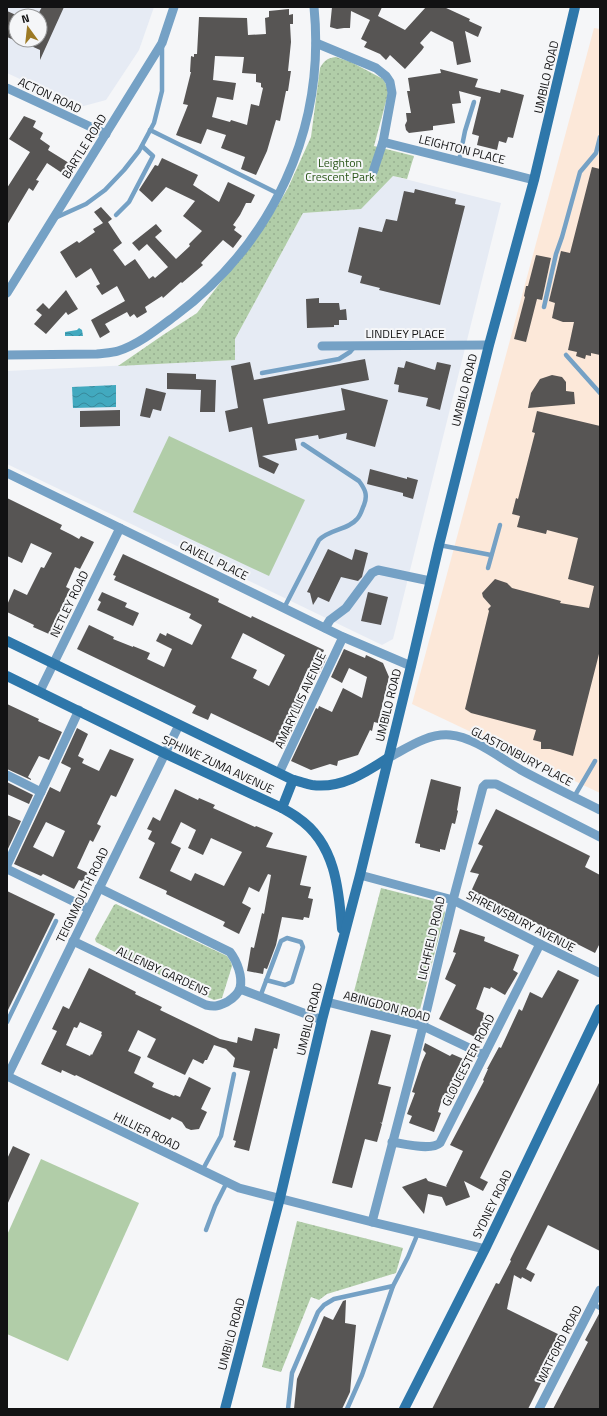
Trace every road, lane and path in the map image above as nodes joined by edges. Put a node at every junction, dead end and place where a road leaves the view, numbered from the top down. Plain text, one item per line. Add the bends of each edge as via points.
1 (174, 7) edge
2 (314, 7) edge
3 (575, 7) edge
4 (162, 43) junction
5 (316, 43) junction
6 (7, 88) edge
7 (474, 102) dead end
8 (150, 130) junction
9 (106, 134) junction
10 (600, 137) edge
11 (383, 142) junction
12 (142, 146) junction
13 (459, 161) junction
14 (373, 172) dead end
15 (534, 180) junction
16 (279, 194) junction
17 (116, 215) dead end
18 (54, 219) junction
19 (7, 293) edge
20 (544, 307) dead end
21 (489, 345) junction
22 (322, 346) dead end
23 (355, 346) junction
24 (7, 355) edge
25 (566, 355) dead end
26 (262, 373) dead end
27 (600, 392) edge
28 (303, 444) dead end
29 (7, 473) edge
30 (500, 525) dead end
31 (120, 528) junction
32 (439, 544) junction
33 (491, 555) junction
34 (488, 568) dead end
35 (430, 581) junction
36 (284, 608) junction
37 (325, 628) junction
38 (343, 637) junction
39 (7, 641) edge
40 (53, 663) junction
41 (411, 666) junction
42 (7, 676) edge
43 (40, 691) junction
44 (79, 710) junction
45 (179, 725) junction
46 (166, 754) junction
47 (388, 758) junction
48 (595, 761) dead end
49 (279, 773) junction
50 (7, 775) edge
51 (293, 780) junction
52 (42, 792) junction
53 (574, 797) junction
54 (282, 808) junction
55 (600, 810) edge
56 (600, 836) edge
57 (7, 865) edge
58 (7, 869) edge
59 (360, 875) junction
60 (99, 888) junction
61 (453, 900) junction
62 (89, 909) junction
63 (56, 921) dead end
64 (343, 937) junction
65 (73, 941) junction
66 (540, 944) junction
67 (600, 974) edge
68 (266, 980) junction
69 (240, 989) junction
70 (260, 997) junction
71 (326, 1002) junction
72 (600, 1009) edge
73 (322, 1020) junction
74 (7, 1022) edge
75 (423, 1026) junction
76 (484, 1055) junction
77 (234, 1074) dead end
78 (7, 1076) edge
79 (392, 1142) junction
80 (202, 1171) junction
81 (227, 1182) junction
82 (280, 1198) junction
83 (372, 1222) junction
84 (206, 1230) dead end
85 (418, 1233) junction
86 (485, 1249) junction
87 (392, 1286) junction
88 (600, 1290) edge
89 (596, 1306) edge
90 (225, 1409) edge
91 (288, 1409) edge
92 (347, 1409) edge
93 (404, 1409) edge
94 (539, 1409) edge

1 - 4 street, BARTLE ROAD
2 - 5 street
3 - 15 main road, UMBILO ROAD
4 - 8 lane via 162,91
4 - 9 street, BARTLE ROAD
5 - 11 street via 376,68 386,76 392,93
5 - 16 street via 309,112 294,164
6 - 9 street, ACTON ROAD
7 - 13 lane
8 - 12 lane
8 - 16 lane
9 - 18 street, BARTLE ROAD
10 - 20 lane via 596,153 580,172 556,254
11 - 13 street, LEIGHTON PLACE
11 - 14 street
12 - 17 lane via 153,156 129,202
12 - 18 lane via 105,190 86,204
13 - 15 street, LEIGHTON PLACE
15 - 21 main road, UMBILO ROAD
16 - 24 street via 263,222 219,277 198,298 141,340 125,349 110,353
18 - 19 street, BARTLE ROAD
21 - 23 street, LINDLEY PLACE
21 - 32 main road, UMBILO ROAD
22 - 23 street, LINDLEY PLACE
23 - 26 lane via 339,359
25 - 27 lane
28 - 36 lane via 359,481 365,491 366,500 355,521 327,533 319,540
29 - 31 street, CAVELL PLACE
30 - 33 lane
31 - 36 street, CAVELL PLACE
31 - 40 street, NETLEY ROAD
32 - 33 lane
32 - 35 main road, UMBILO ROAD
33 - 34 lane
35 - 37 street via 378,570 372,573 346,608 330,620
35 - 41 main road, UMBILO ROAD
36 - 37 street, CAVELL PLACE
37 - 38 street, CAVELL PLACE
38 - 41 street, CAVELL PLACE
38 - 49 street, AMARYLLIS AVENUE
39 - 40 main road, SPHIWE ZUMA AVENUE
40 - 43 street, NETLEY ROAD
40 - 45 main road, SPHIWE ZUMA AVENUE
41 - 47 main road, UMBILO ROAD
42 - 43 main road, SPHIWE ZUMA AVENUE
43 - 44 main road, SPHIWE ZUMA AVENUE
44 - 46 main road, SPHIWE ZUMA AVENUE
44 - 52 street
45 - 46 street, TEIGNMOUTH ROAD
45 - 49 main road, SPHIWE ZUMA AVENUE
46 - 54 main road, SPHIWE ZUMA AVENUE
46 - 60 street, TEIGNMOUTH ROAD
47 - 51 main road, SPHIWE ZUMA AVENUE via 363,774 343,782 311,785
47 - 53 street, GLASTONBURY PLACE via 434,736 450,735 474,743
47 - 59 main road, UMBILO ROAD
48 - 53 lane
49 - 51 main road, SPHIWE ZUMA AVENUE
50 - 52 street
51 - 54 main road
52 - 57 street
53 - 55 street, GLASTONBURY PLACE
54 - 64 main road, SPHIWE ZUMA AVENUE via 307,825 325,848 332,862 339,894
56 - 61 street, LICHFIELD ROAD via 496,784 486,784 482,790
58 - 62 street
59 - 61 street, SHREWSBURY AVENUE
59 - 64 main road, UMBILO ROAD
60 - 62 street, TEIGNMOUTH ROAD
60 - 69 street via 230,952 237,964
61 - 66 street, SHREWSBURY AVENUE
61 - 75 street, LICHFIELD ROAD
62 - 65 street, TEIGNMOUTH ROAD
63 - 74 lane
64 - 71 main road, UMBILO ROAD
65 - 69 street, ALLENBY GARDENS via 206,1005 220,1006 233,998
65 - 78 street, TEIGNMOUTH ROAD
66 - 67 street, SHREWSBURY AVENUE
66 - 76 street, GLOUCESTER ROAD
68 - 68 lane via 281,941 287,938 301,942 303,947 292,982 285,985
68 - 70 lane
69 - 70 street
70 - 73 street
71 - 73 main road, UMBILO ROAD
71 - 75 street, ABINGDON ROAD
72 - 86 main road, SYDNEY ROAD
73 - 82 main road, UMBILO ROAD
75 - 76 street, ABINGDON ROAD
75 - 79 street, LICHFIELD ROAD
76 - 79 street, GLOUCESTER ROAD via 440,1143 430,1147
77 - 80 lane via 221,1136
78 - 80 street, HILLIER ROAD
79 - 83 street, LICHFIELD ROAD
80 - 81 street, HILLIER ROAD
81 - 82 street, HILLIER ROAD
81 - 84 lane
82 - 83 street, HILLIER ROAD
82 - 90 main road, UMBILO ROAD
83 - 85 street, HILLIER ROAD
85 - 86 street, HILLIER ROAD
85 - 87 lane
86 - 93 main road, SYDNEY ROAD
87 - 91 lane via 334,1299 318,1312 292,1373
87 - 92 lane via 362,1375
88 - 89 street, WATFORD ROAD
89 - 94 street, WATFORD ROAD

